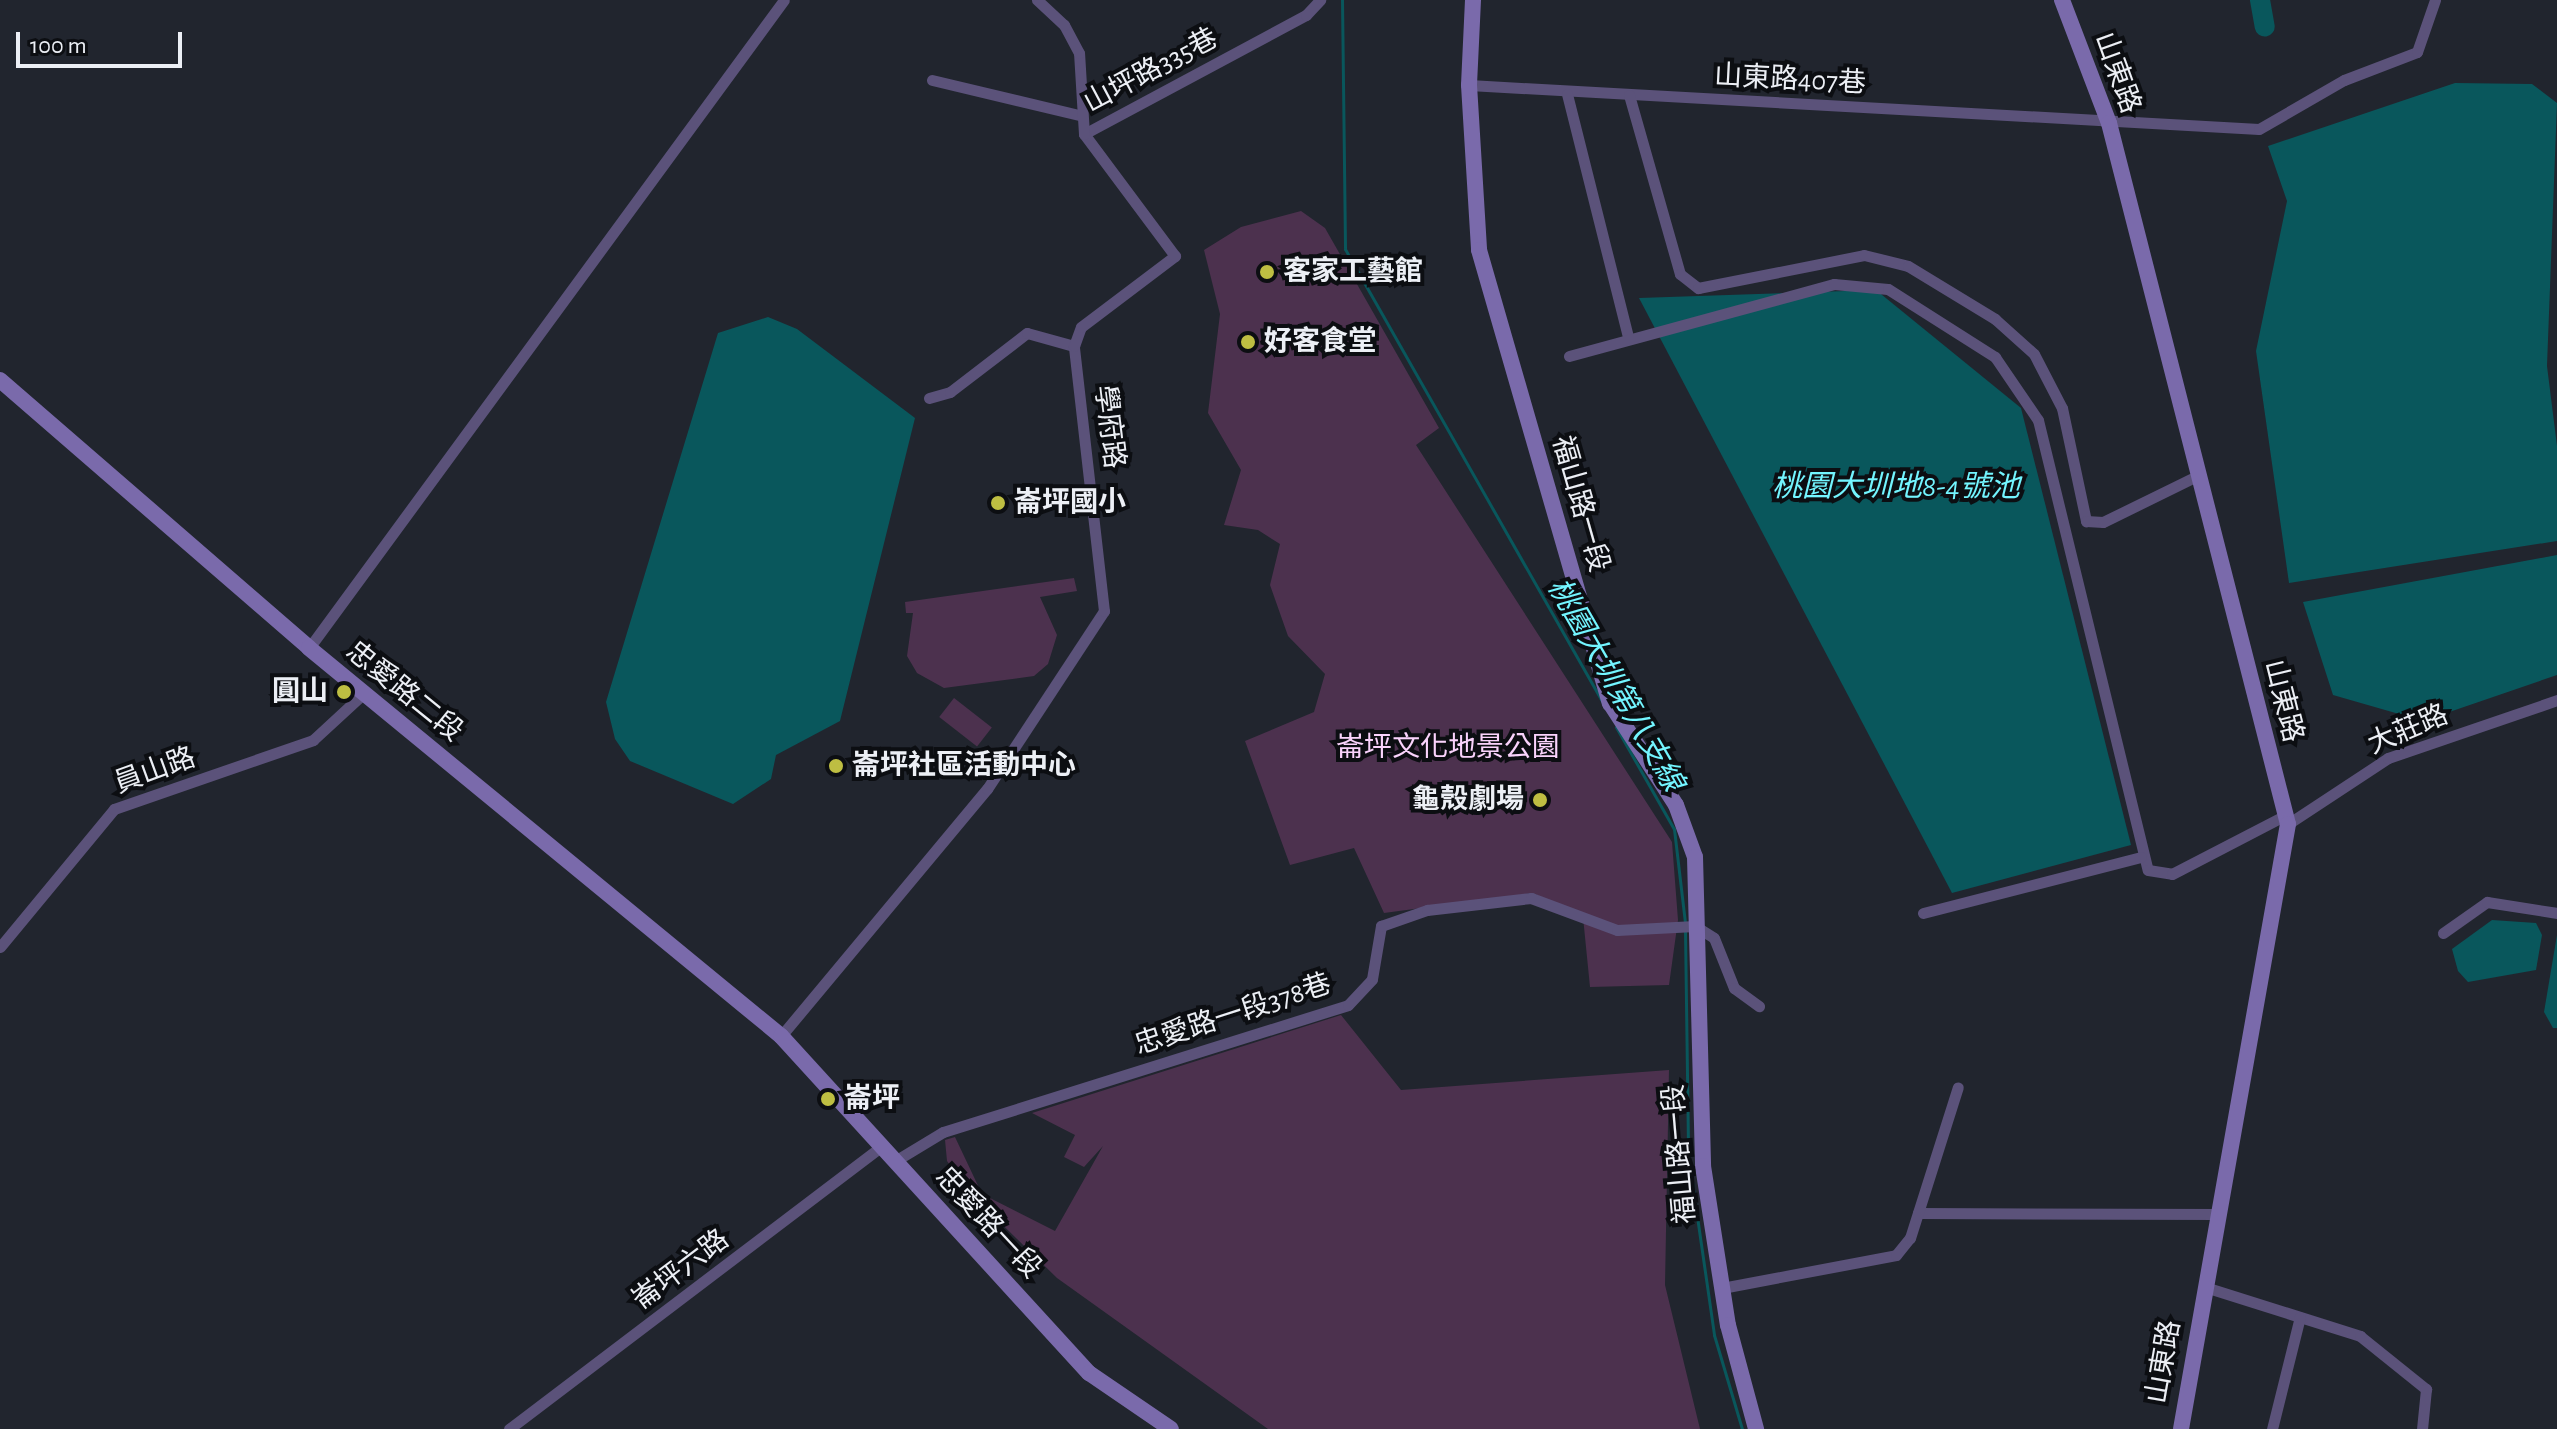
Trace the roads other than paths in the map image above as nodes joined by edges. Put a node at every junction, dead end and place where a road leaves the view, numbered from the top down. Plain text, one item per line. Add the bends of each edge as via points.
1 (784, 0) edge
2 (1037, 0) edge
3 (1320, 0) edge
4 (1473, 0) edge
5 (2062, 0) edge
6 (2435, 0) edge
7 (932, 80) dead end
8 (1469, 85) junction
9 (1567, 94) junction
10 (1629, 95) junction
11 (1079, 115) junction
12 (2109, 123) junction
13 (1084, 134) junction
14 (1628, 337) junction
15 (1074, 346) junction
16 (1569, 356) dead end
17 (0, 380) edge
18 (929, 398) dead end
19 (2199, 475) junction
20 (309, 648) junction
21 (365, 692) junction
22 (2557, 700) edge
23 (2287, 820) junction
24 (2141, 857) junction
25 (1923, 913) dead end
26 (2557, 913) edge
27 (1688, 926) junction
28 (2443, 933) dead end
29 (0, 947) edge
30 (1759, 1006) dead end
31 (781, 1036) junction
32 (1958, 1087) dead end
33 (882, 1146) junction
34 (895, 1161) junction
35 (1918, 1213) junction
36 (2219, 1214) junction
37 (2205, 1287) junction
38 (1722, 1288) junction
39 (2300, 1317) junction
40 (509, 1429) edge
41 (1171, 1429) edge
42 (1756, 1429) edge
43 (2181, 1429) edge
44 (2272, 1429) edge
45 (2422, 1429) edge

1 - 20 street
2 - 11 street via 1064,25 1079,53
3 - 13 street, 山坪路335巷 via 1306,15
4 - 8 street, 福山路一段
5 - 12 street, 山東路
6 - 12 street, 山東路407巷 via 2417,52 2344,80 2259,129
7 - 11 street
8 - 9 street, 山東路407巷
8 - 27 street, 福山路一段 via 1479,250 1610,703 1676,805 1695,857
9 - 10 street, 山東路407巷
9 - 14 street
10 - 12 street, 山東路407巷
10 - 19 street via 1680,274 1698,288 1864,255 1908,266 1995,319 2034,354 2062,408 2086,521 2103,522
11 - 13 street
12 - 19 street, 山東路
13 - 15 street via 1175,256 1081,327
14 - 16 street
14 - 24 street via 1834,284 1888,289 1995,357 2031,400 2046,448
15 - 18 street via 1027,333 950,392
15 - 31 street, 學府路 via 1104,611 987,789
17 - 20 street, 忠愛路二段
19 - 23 street, 山東路
20 - 21 street, 忠愛路二段
21 - 29 street, 員山路 via 313,740 114,809
21 - 31 street, 忠愛路二段
22 - 23 street, 大莊路 via 2388,758
23 - 24 street, 大莊路 via 2172,874 2148,870
23 - 36 street, 山東路
24 - 25 street
26 - 28 street via 2487,902
27 - 30 street via 1714,938 1734,988
27 - 34 street, 忠愛路一段378巷 via 1617,930 1531,898 1392,919 1381,926 1372,979 1348,1005 943,1132
27 - 38 street, 福山路一段 via 1703,1166
31 - 33 street, 忠愛路一段
32 - 35 street
33 - 34 street, 忠愛路一段
33 - 40 street, 崙坪六路
34 - 41 street, 忠愛路一段 via 1089,1373
35 - 36 street
35 - 38 street via 1896,1255
36 - 37 street, 山東路
37 - 39 street
37 - 43 street, 山東路
38 - 42 street, 福山路一段
39 - 44 street
39 - 45 street via 2360,1336 2426,1389

